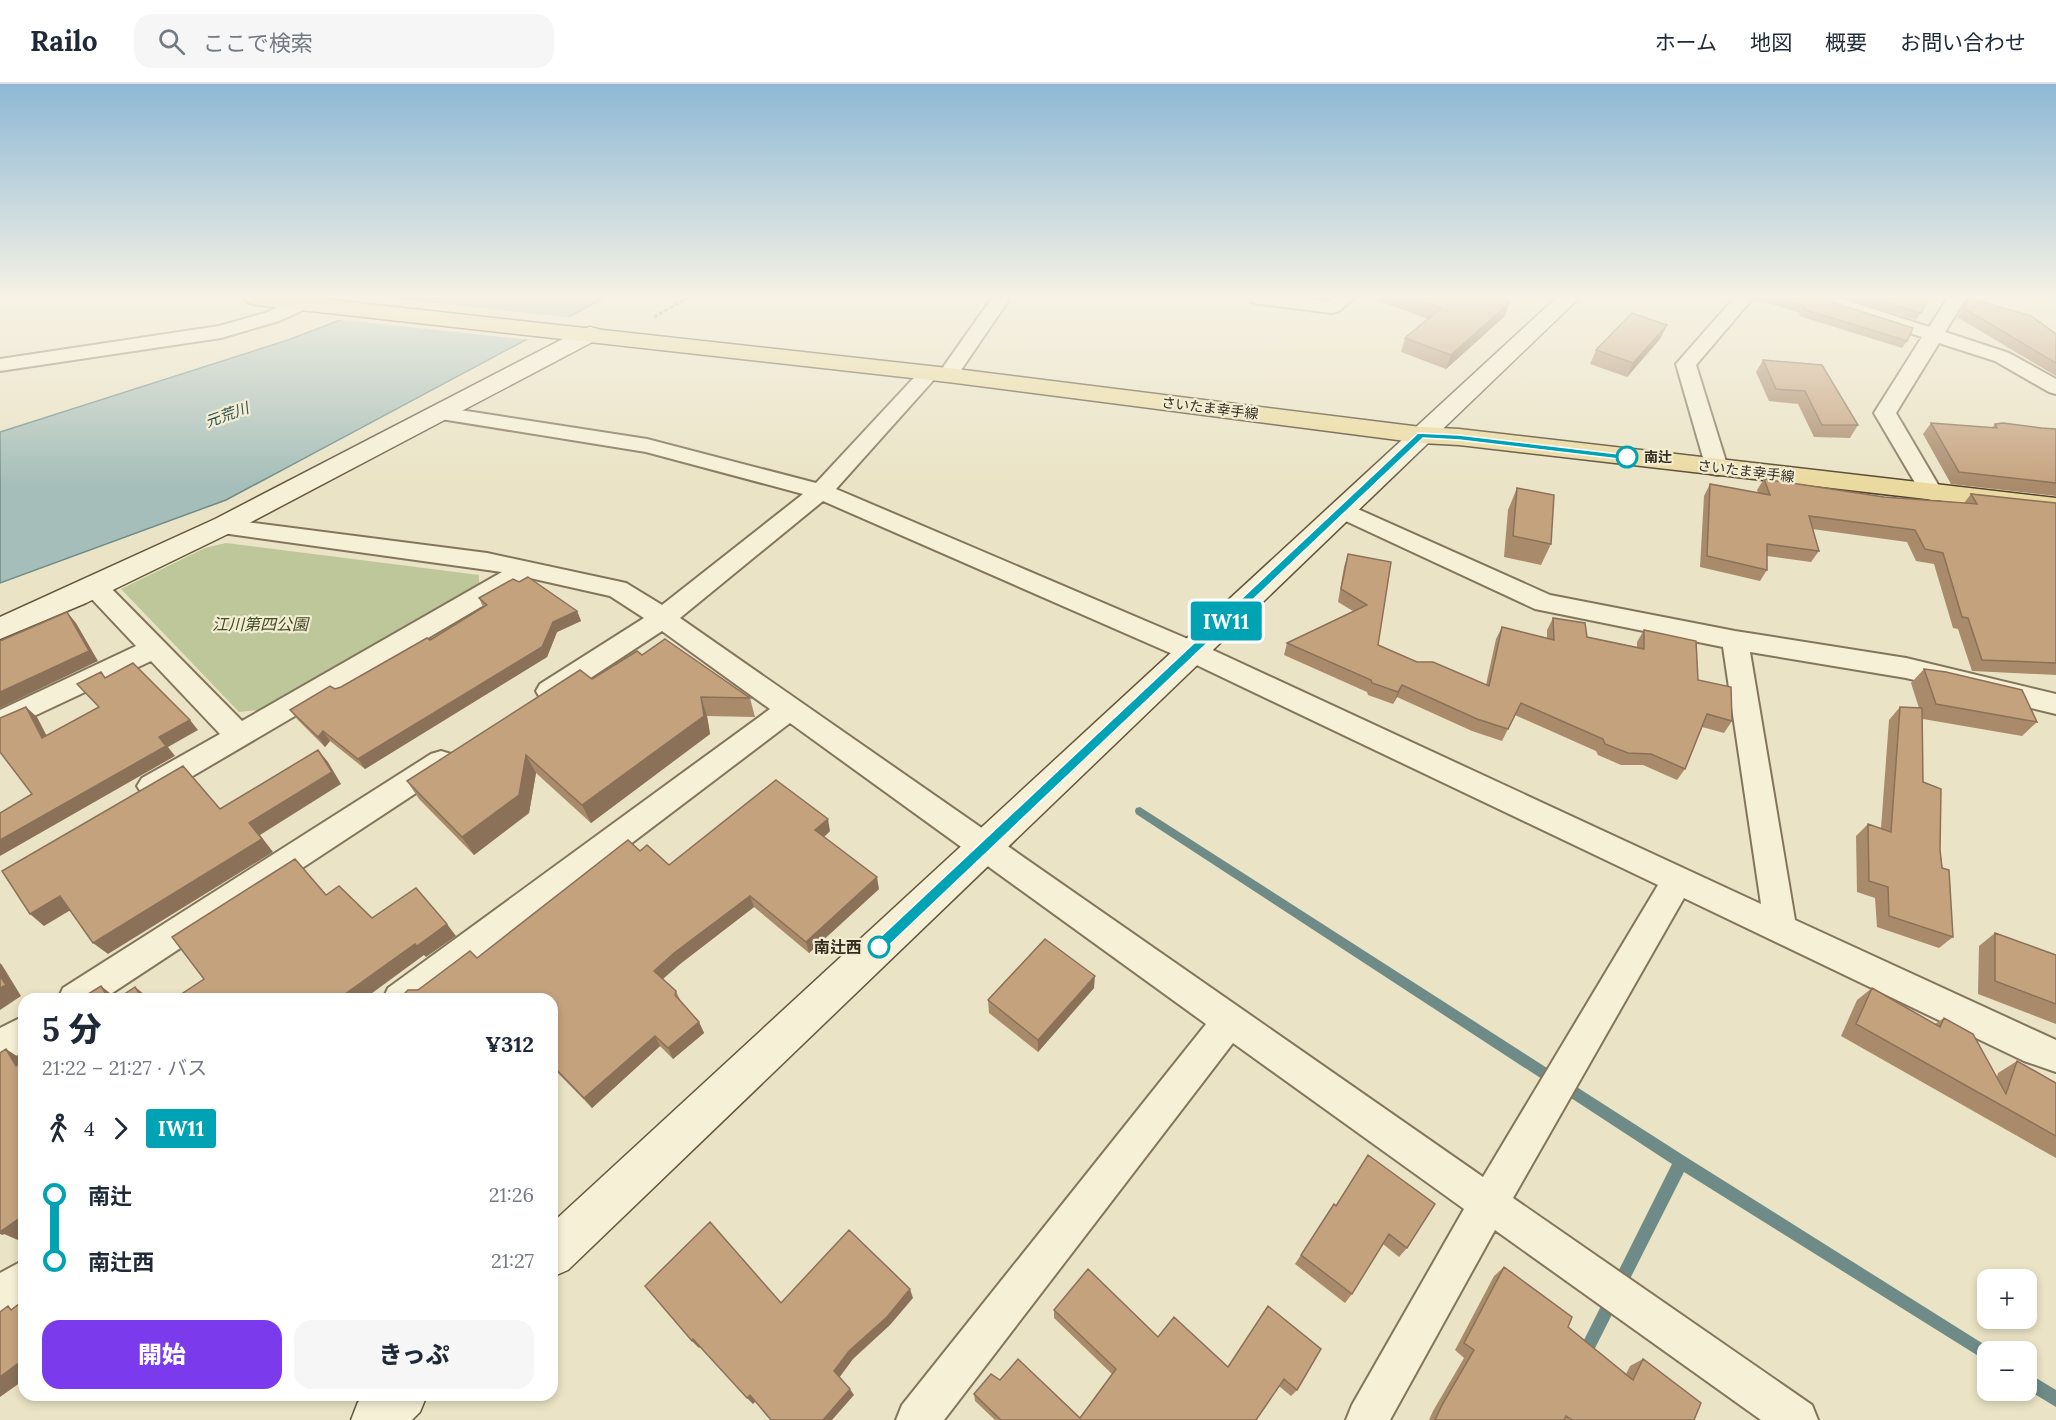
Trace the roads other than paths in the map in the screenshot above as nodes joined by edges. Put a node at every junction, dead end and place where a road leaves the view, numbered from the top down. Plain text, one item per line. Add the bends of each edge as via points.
1 (32, 360) edge
2 (532, 360) edge
3 (819, 360) edge
4 (950, 360) edge
5 (1501, 360) edge
6 (1689, 360) edge
7 (1917, 360) edge
8 (2008, 360) edge
9 (0, 365) edge
10 (939, 374) junction
11 (2056, 388) edge
12 (441, 413) junction
13 (1421, 435) junction
14 (1718, 468) junction
15 (821, 491) junction
16 (1932, 493) junction
17 (2056, 506) edge
18 (1343, 512) junction
19 (223, 527) junction
20 (527, 569) junction
21 (96, 588) junction
22 (663, 618) junction
23 (0, 628) edge
24 (1735, 640) junction
25 (155, 648) junction
26 (1193, 652) junction
27 (2056, 704) edge
28 (524, 708) edge
29 (790, 708) junction
30 (0, 722) edge
31 (238, 735) junction
32 (464, 747) edge
33 (129, 799) edge
34 (984, 848) junction
35 (1678, 879) junction
36 (1780, 927) junction
37 (84, 993) edge
38 (408, 993) edge
39 (1229, 1022) junction
40 (18, 1036) edge
41 (0, 1048) edge
42 (2056, 1056) edge
43 (1488, 1204) junction
44 (558, 1248) edge
45 (18, 1284) edge
46 (0, 1298) edge
47 (397, 1401) edge
48 (376, 1420) edge
49 (917, 1420) edge
50 (1367, 1420) edge
51 (1797, 1420) edge

1 - 9 street
2 - 12 street
3 - 10 main road, さいたま幸手線
4 - 10 street
5 - 13 street
6 - 14 street via 1686,364
7 - 16 street via 1885,413
8 - 11 street
10 - 13 main road, さいたま幸手線
10 - 15 street
12 - 15 street via 647,446
12 - 19 street
13 - 14 main road, さいたま幸手線
13 - 18 street
14 - 16 main road, さいたま幸手線
15 - 22 street
15 - 26 street
16 - 17 main road, さいたま幸手線
18 - 24 street via 1544,603
18 - 26 street
19 - 20 street
19 - 21 street
20 - 22 street via 617,589
20 - 31 street
21 - 23 street
21 - 25 street
22 - 28 street
22 - 29 street
24 - 27 street via 1906,668
24 - 36 street
25 - 30 street
25 - 31 street
26 - 34 street
26 - 35 street
29 - 34 street
29 - 38 street
31 - 33 street
32 - 37 street
34 - 39 street
34 - 44 street
35 - 36 street
35 - 43 street
36 - 42 street
39 - 43 street
39 - 49 street
40 - 41 street
43 - 50 street
43 - 51 street
45 - 46 street
47 - 48 street

